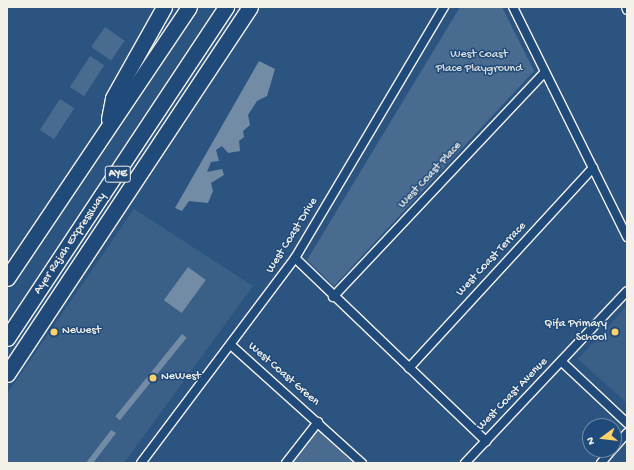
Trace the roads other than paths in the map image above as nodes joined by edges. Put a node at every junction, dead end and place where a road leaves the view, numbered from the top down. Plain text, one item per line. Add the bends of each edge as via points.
1 (164, 7) edge
2 (189, 7) edge
3 (226, 7) edge
4 (250, 7) edge
5 (444, 7) edge
6 (513, 7) edge
7 (545, 72) junction
8 (109, 124) junction
9 (593, 168) junction
10 (627, 237) edge
11 (295, 258) junction
12 (7, 278) edge
13 (627, 291) edge
14 (333, 297) junction
15 (7, 338) edge
16 (232, 346) junction
17 (562, 362) junction
18 (409, 368) junction
19 (7, 374) edge
20 (318, 422) junction
21 (627, 423) edge
22 (486, 441) junction
23 (141, 463) edge
24 (286, 463) edge
25 (362, 463) edge
26 (465, 463) edge

1 - 8 highway via 113,98
2 - 8 highway
3 - 15 highway, Ayer Rajah Expressway / AYE
4 - 19 highway
5 - 11 street, West Coast Drive
6 - 7 street
7 - 9 street
7 - 14 street, West Coast Place
8 - 12 highway
9 - 10 street
9 - 18 street, West Coast Terrace
11 - 14 street
11 - 16 street, West Coast Drive
13 - 17 street, West Coast Avenue
14 - 18 street
16 - 20 street, West Coast Green
16 - 23 street, West Coast Drive
17 - 21 street
17 - 22 street, West Coast Avenue
18 - 22 street
20 - 24 street, West Coast Green
20 - 25 street, West Coast Green
22 - 26 street, West Coast Avenue

